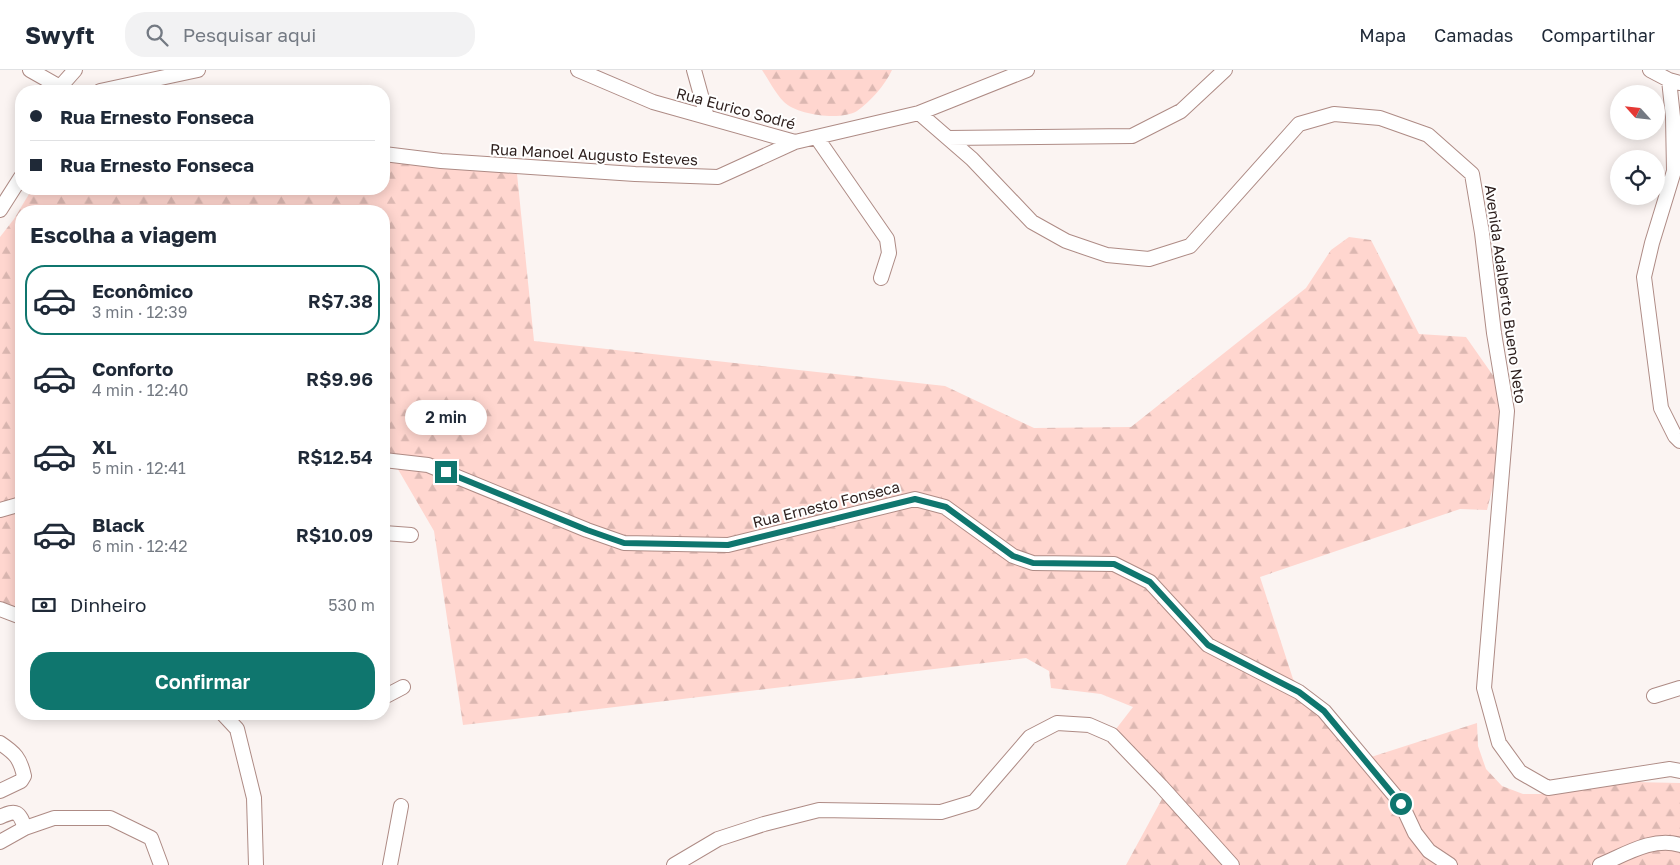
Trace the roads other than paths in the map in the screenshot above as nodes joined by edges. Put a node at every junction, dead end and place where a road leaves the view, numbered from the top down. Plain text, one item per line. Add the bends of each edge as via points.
1 (30, 70) edge
2 (75, 70) edge
3 (198, 70) edge
4 (578, 70) edge
5 (694, 70) edge
6 (1027, 70) edge
7 (1225, 70) edge
8 (1650, 70) edge
9 (1674, 81) edge
10 (56, 85) edge
11 (66, 85) edge
12 (128, 85) edge
13 (920, 113) junction
14 (707, 117) junction
15 (817, 138) junction
16 (948, 138) junction
17 (795, 142) junction
18 (390, 155) edge
19 (15, 186) edge
20 (0, 210) edge
21 (881, 278) dead end
22 (1680, 441) edge
23 (390, 461) edge
24 (15, 506) edge
25 (0, 510) edge
26 (390, 534) edge
27 (411, 535) dead end
28 (0, 609) edge
29 (15, 615) edge
30 (403, 686) dead end
31 (1680, 688) edge
32 (390, 694) edge
33 (1654, 696) dead end
34 (229, 720) edge
35 (0, 743) edge
36 (1680, 771) edge
37 (0, 791) edge
38 (400, 806) dead end
39 (0, 816) edge
40 (25, 828) junction
41 (0, 842) edge
42 (1680, 845) edge
43 (161, 865) edge
44 (256, 865) edge
45 (390, 865) edge
46 (674, 865) edge
47 (1232, 865) edge
48 (1450, 865) edge
49 (1600, 865) edge

1 - 10 street
2 - 11 street
3 - 12 street
4 - 14 street, Rua Eurico Sodré via 653,102
5 - 14 street
6 - 13 street, Rua Eurico Sodré
7 - 16 street via 1181,110 1132,136
8 - 9 street
9 - 22 street via 1674,172 1644,277 1661,408
13 - 15 street, Rua Eurico Sodré
13 - 16 street, Avenida Adalberto Bueno Neto
14 - 17 street, Rua Eurico Sodré
15 - 17 street, Rua Eurico Sodré
15 - 21 street via 886,239 888,253
16 - 36 street, Avenida Adalberto Bueno Neto via 1032,222 1066,240 1107,255 1149,259 1190,246 1299,124 1334,114 1380,118 1428,134 1472,174 1507,411 1484,688 1499,743 1520,772 1548,788 1670,769
17 - 18 street, Rua Manoel Augusto Esteves via 718,176 635,174
19 - 20 street
23 - 48 street, Rua Ernesto Fonseca via 428,465 624,543 728,545 915,499 946,507 1013,556 1033,563 1114,564 1150,582 1208,645 1299,692 1324,711 1401,804 1415,833 1429,851
24 - 25 street
26 - 27 street
28 - 29 street
30 - 32 street
31 - 33 street
34 - 44 street via 237,729 254,798
35 - 37 street via 21,762 24,776 21,781
38 - 45 street
39 - 40 street via 16,812
40 - 41 street
40 - 43 street via 54,818 110,818 151,838
42 - 49 street via 1653,843
46 - 47 street via 718,838 819,810 941,812 974,802 1030,737 1057,723 1089,725 1112,734

